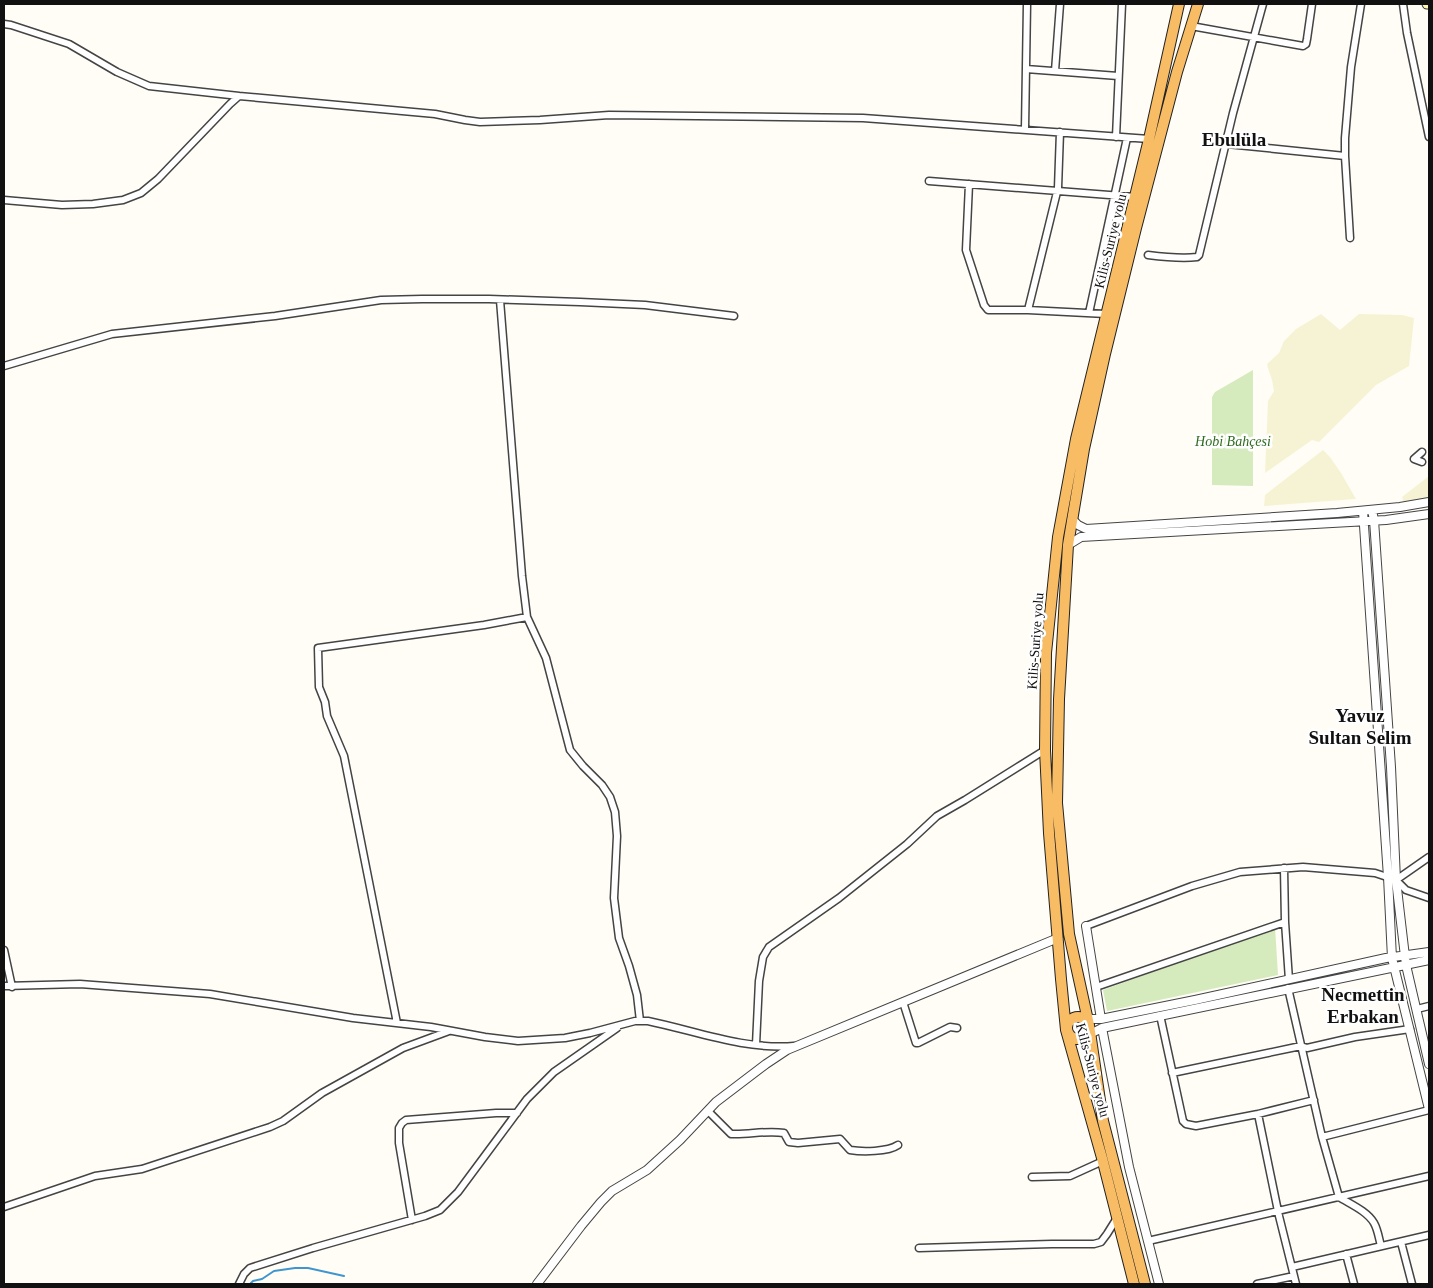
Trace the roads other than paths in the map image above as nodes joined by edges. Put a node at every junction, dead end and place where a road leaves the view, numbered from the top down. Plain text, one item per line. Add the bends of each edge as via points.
1 (1027, 4) edge
2 (1060, 4) edge
3 (1122, 4) edge
4 (1179, 4) edge
5 (1198, 4) edge
6 (1263, 4) edge
7 (1312, 4) edge
8 (1361, 4) edge
9 (1403, 4) edge
10 (4, 24) edge
11 (1191, 26) junction
12 (1255, 38) junction
13 (1026, 69) junction
14 (1054, 71) junction
15 (1118, 76) junction
16 (239, 96) junction
17 (1025, 130) junction
18 (1060, 132) junction
19 (1116, 137) junction
20 (1429, 137) edge
21 (1127, 138) junction
22 (1149, 140) junction
23 (1227, 144) junction
24 (1345, 156) junction
25 (929, 181) dead end
26 (968, 184) junction
27 (1057, 191) junction
28 (1114, 196) junction
29 (1135, 197) junction
30 (4, 200) edge
31 (1350, 238) dead end
32 (1148, 255) dead end
33 (500, 300) junction
34 (1028, 310) junction
35 (1089, 313) junction
36 (1106, 314) junction
37 (734, 316) dead end
38 (4, 366) edge
39 (1422, 452) dead end
40 (1422, 462) dead end
41 (1429, 502) edge
42 (1363, 510) junction
43 (1372, 510) junction
44 (1429, 514) edge
45 (1072, 519) junction
46 (1374, 520) junction
47 (1364, 521) junction
48 (1068, 545) junction
49 (527, 617) junction
50 (1045, 750) junction
51 (1429, 857) edge
52 (1284, 868) junction
53 (1392, 878) junction
54 (1429, 898) edge
55 (1285, 922) junction
56 (1086, 926) joint
57 (1058, 938) junction
58 (4, 950) edge
59 (1429, 952) edge
60 (1405, 956) junction
61 (1392, 958) junction
62 (1429, 960) edge
63 (1406, 965) junction
64 (1394, 967) junction
65 (1289, 980) junction
66 (4, 986) edge
67 (12, 987) junction
68 (1096, 987) junction
69 (1288, 988) junction
70 (903, 1002) junction
71 (1429, 1006) edge
72 (1417, 1009) junction
73 (1160, 1015) junction
74 (1101, 1019) junction
75 (640, 1021) junction
76 (397, 1023) junction
77 (622, 1024) junction
78 (1086, 1026) junction
79 (956, 1028) dead end
80 (1102, 1028) junction
81 (1410, 1029) junction
82 (1066, 1030) junction
83 (451, 1031) junction
84 (797, 1045) junction
85 (756, 1046) junction
86 (1301, 1046) junction
87 (1429, 1064) edge
88 (1172, 1073) junction
89 (1314, 1100) junction
90 (1429, 1109) edge
91 (708, 1111) junction
92 (516, 1113) junction
93 (1258, 1114) junction
94 (1322, 1137) junction
95 (898, 1145) dead end
96 (1103, 1161) junction
97 (1429, 1176) edge
98 (1032, 1177) dead end
99 (1339, 1197) junction
100 (4, 1207) edge
101 (1279, 1212) junction
102 (1117, 1218) junction
103 (412, 1220) junction
104 (1429, 1235) edge
105 (1148, 1241) junction
106 (1401, 1242) junction
107 (1381, 1246) junction
108 (919, 1248) dead end
109 (1346, 1254) junction
110 (1292, 1267) junction
111 (1294, 1276) junction
112 (239, 1284) edge
113 (537, 1284) edge
114 (1134, 1284) edge
115 (1145, 1284) edge
116 (1159, 1284) edge
117 (1257, 1284) edge
118 (1296, 1284) edge
119 (1354, 1284) edge
120 (1412, 1284) edge

1 - 13 street
2 - 14 street
3 - 15 street
4 - 22 highway, Kilis-Suriye yolu
5 - 11 highway
6 - 12 street
7 - 12 street via 1306,44 1303,46
8 - 24 street via 1351,67
9 - 20 street
10 - 16 street via 69,44 149,86
11 - 12 street
11 - 45 highway via 1105,354
12 - 23 street
13 - 14 street
13 - 17 street
14 - 15 street
15 - 19 street
16 - 17 street via 434,114 480,122 609,115 863,118
16 - 30 street via 141,193 123,200 85,204
17 - 18 street
18 - 19 street
18 - 27 street
19 - 21 street
21 - 22 street
21 - 28 street
22 - 29 highway, Kilis-Suriye yolu
23 - 24 street
23 - 32 street via 1199,255 1190,258
24 - 31 street
25 - 26 street
26 - 27 street
26 - 34 street via 966,250 984,305 988,310
27 - 28 street
27 - 34 street
28 - 29 street
28 - 35 street
29 - 36 highway, Kilis-Suriye yolu
33 - 37 street via 646,305
33 - 38 street via 381,300 275,316 112,334
33 - 49 street
34 - 35 street
35 - 36 street
36 - 50 highway, Kilis-Suriye yolu via 1076,439 1058,537 1046,653
39 - 40 street via 1414,459
41 - 43 street
42 - 43 street
42 - 45 street via 1086,529
42 - 47 street
43 - 46 street
44 - 46 street
45 - 48 highway
46 - 47 street
46 - 53 street via 1391,766
47 - 48 street via 1081,537
47 - 53 street
48 - 78 highway via 1057,803 1069,934
49 - 75 street via 546,658 570,750 602,785 615,812 614,898 619,938 630,966
49 - 76 street via 318,648 319,687 326,716 344,756
50 - 57 highway, Kilis-Suriye yolu
50 - 85 street via 937,816 839,898 769,946 759,981
51 - 53 street
52 - 53 street via 1375,873
52 - 55 street
52 - 56 street via 1240,872 1192,886
53 - 54 street via 1406,890
53 - 60 street
53 - 61 street
55 - 65 street
55 - 68 street
56 - 68 street
57 - 70 street
57 - 82 highway, Kilis-Suriye yolu
58 - 67 street
59 - 60 street
60 - 61 street
60 - 63 street
61 - 64 street
61 - 65 street
62 - 63 street
63 - 64 street
63 - 72 street
64 - 69 street
64 - 81 street
65 - 74 street
66 - 67 street
67 - 76 street via 80,984 210,994
68 - 74 street
69 - 73 street
69 - 86 street
70 - 79 street via 916,1043
70 - 84 street
71 - 72 street
72 - 87 street
73 - 80 street
73 - 88 street
74 - 78 street
75 - 77 street
75 - 85 street
76 - 83 street
77 - 83 street via 566,1038 538,1040
77 - 92 street via 554,1072
78 - 80 street
78 - 82 highway via 1077,1039
78 - 82 highway via 1074,1016
78 - 115 highway via 1103,1121
80 - 105 street via 1129,1167
81 - 86 street via 1307,1048
81 - 90 street
82 - 96 highway, Kilis-Suriye yolu
83 - 100 street via 403,1048 322,1093 270,1128 142,1169 95,1176
84 - 85 street
84 - 91 street via 766,1064
86 - 88 street
86 - 89 street
88 - 93 street via 1186,1124 1196,1126
89 - 93 street
89 - 94 street
90 - 94 street
91 - 95 street via 731,1134 784,1133 789,1142 840,1139 855,1151 889,1149
91 - 113 street via 647,1170 612,1191 601,1202
92 - 103 street via 458,1192 440,1210
92 - 103 street via 406,1120 402,1123 399,1143
93 - 101 street
94 - 99 street
96 - 98 street via 1070,1176
96 - 102 highway, Kilis-Suriye yolu
97 - 99 street
99 - 101 street
99 - 107 street via 1371,1219
101 - 105 street
101 - 110 street
102 - 108 street via 1101,1242 1094,1244
102 - 114 highway, Kilis-Suriye yolu
103 - 112 street via 250,1268
104 - 106 street
105 - 116 street
106 - 107 street
106 - 120 street
107 - 109 street
109 - 110 street
109 - 119 street
110 - 111 street
111 - 117 street
111 - 118 street

